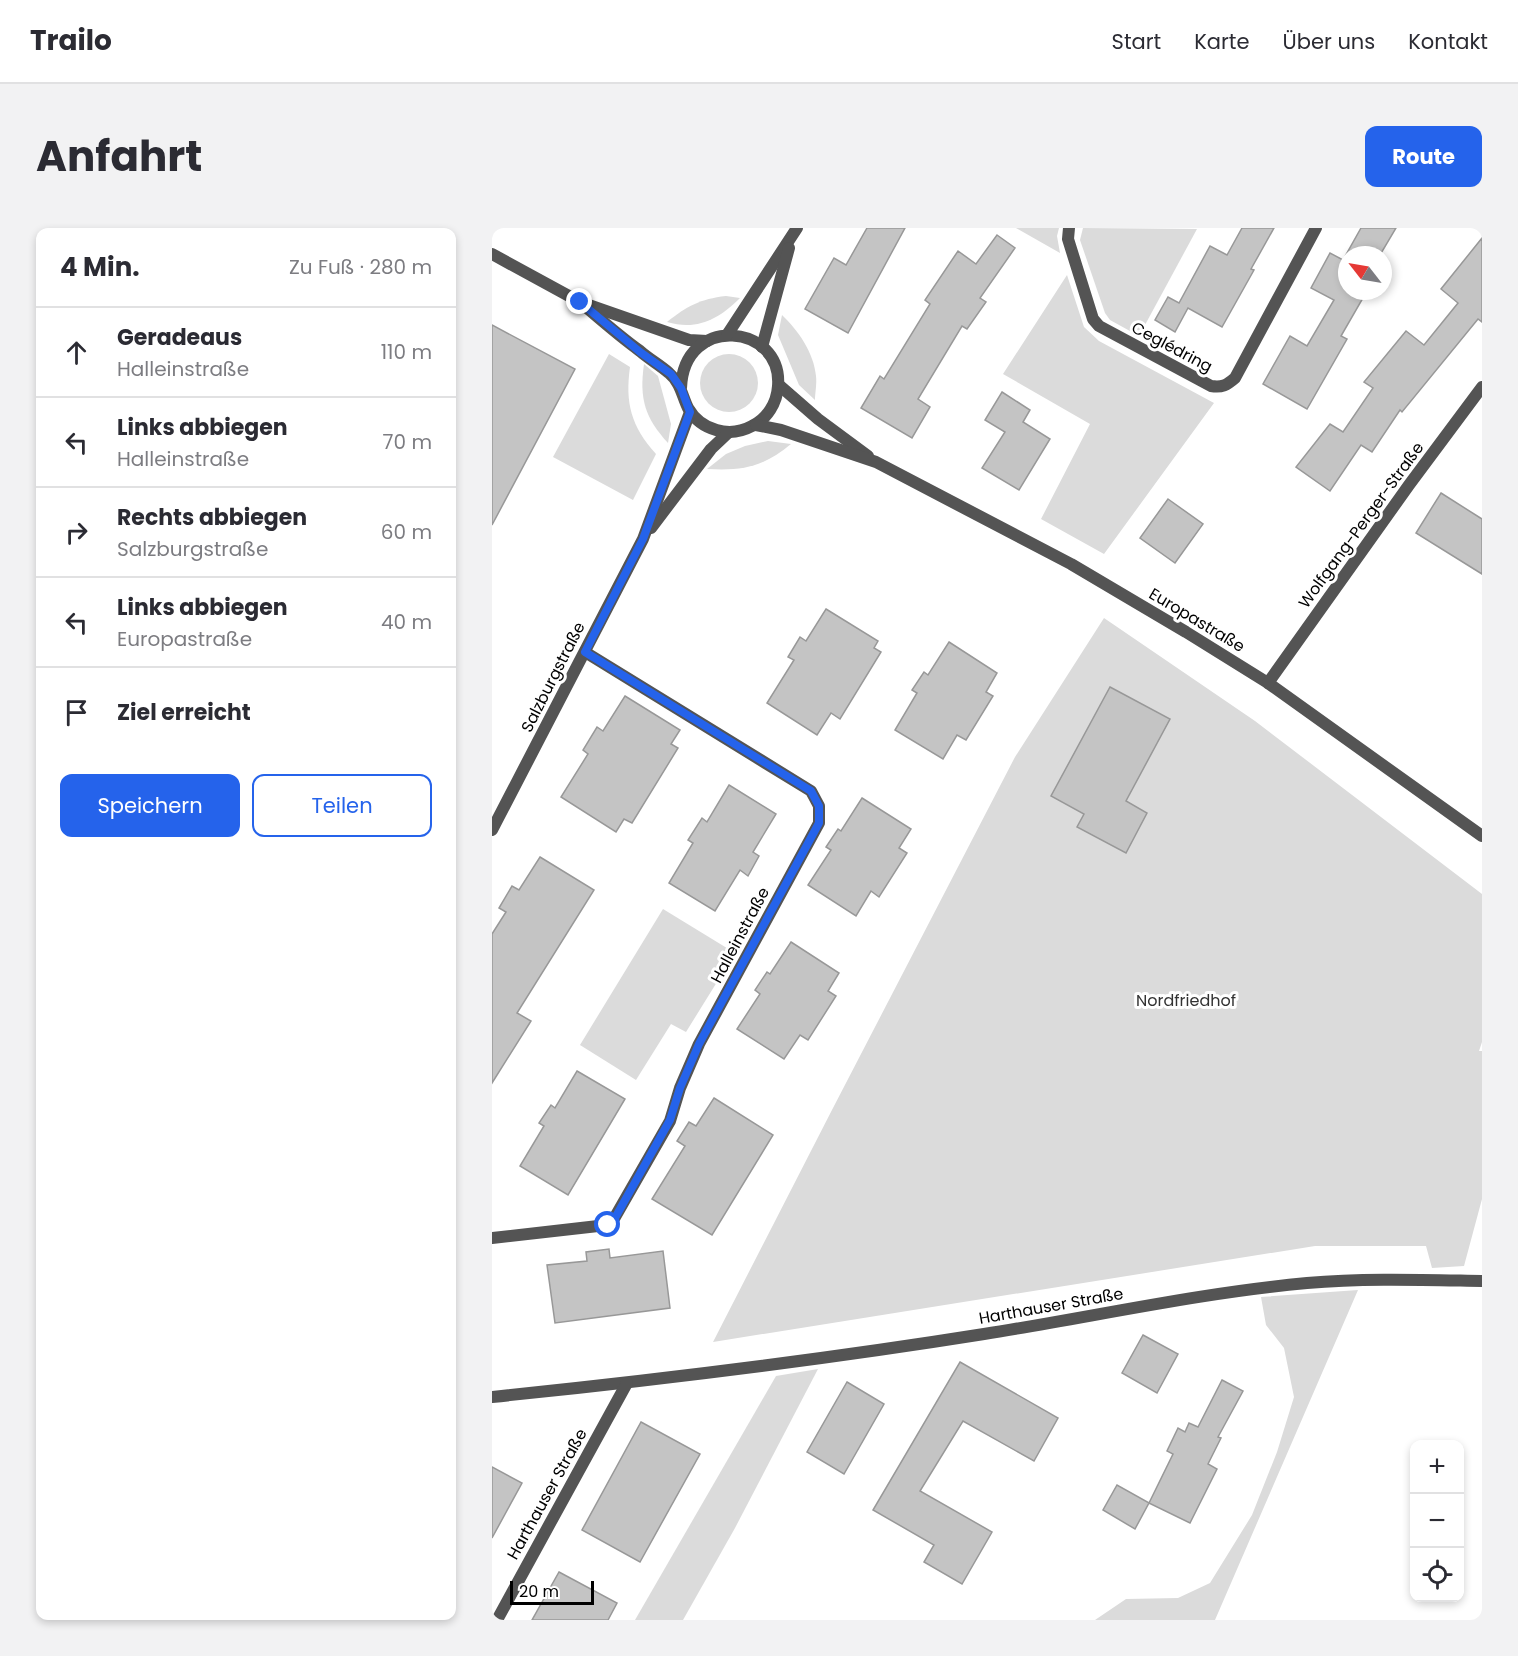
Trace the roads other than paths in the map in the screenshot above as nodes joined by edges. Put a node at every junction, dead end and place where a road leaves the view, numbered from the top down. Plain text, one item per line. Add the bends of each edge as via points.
1 (1069, 228) edge
2 (1316, 228) edge
3 (795, 233) edge
4 (492, 254) edge
5 (580, 302) junction
6 (727, 335) junction
7 (707, 341) junction
8 (762, 347) junction
9 (779, 385) junction
10 (1482, 387) edge
11 (681, 388) junction
12 (690, 412) junction
13 (756, 424) junction
14 (729, 432) junction
15 (876, 462) junction
16 (643, 539) junction
17 (585, 652) junction
18 (1268, 683) junction
19 (492, 830) edge
20 (1482, 836) edge
21 (492, 1238) edge
22 (1482, 1281) edge
23 (627, 1383) junction
24 (492, 1398) edge
25 (497, 1620) edge

1 - 2 street, Ceglédring via 1068,239 1082,285 1099,326 1218,388 1235,378
3 - 6 street
3 - 8 street
4 - 5 street
5 - 7 street via 689,340
5 - 11 street via 671,374
6 - 7 street
6 - 8 street via 752,340
7 - 11 street via 697,347 685,366
8 - 9 street via 774,364
9 - 13 street via 772,408
9 - 15 street, Europastraße
10 - 18 street, Wolfgang-Perger-Straße
11 - 12 street
12 - 14 street via 707,427
12 - 16 street, Salzburgstraße
13 - 14 street
13 - 15 street, Europastraße
14 - 16 street, Salzburgstraße via 711,449
15 - 18 street, Europastraße via 1071,564
16 - 17 street, Salzburgstraße
17 - 19 street, Salzburgstraße
17 - 21 street, Halleinstraße via 811,791 819,806 819,823 699,1044 670,1120 615,1218 608,1225
18 - 20 street, Europastraße
22 - 23 street, Harthauser Straße via 1305,1283 983,1334
23 - 24 street, Harthauser Straße
23 - 25 street, Harthauser Straße

